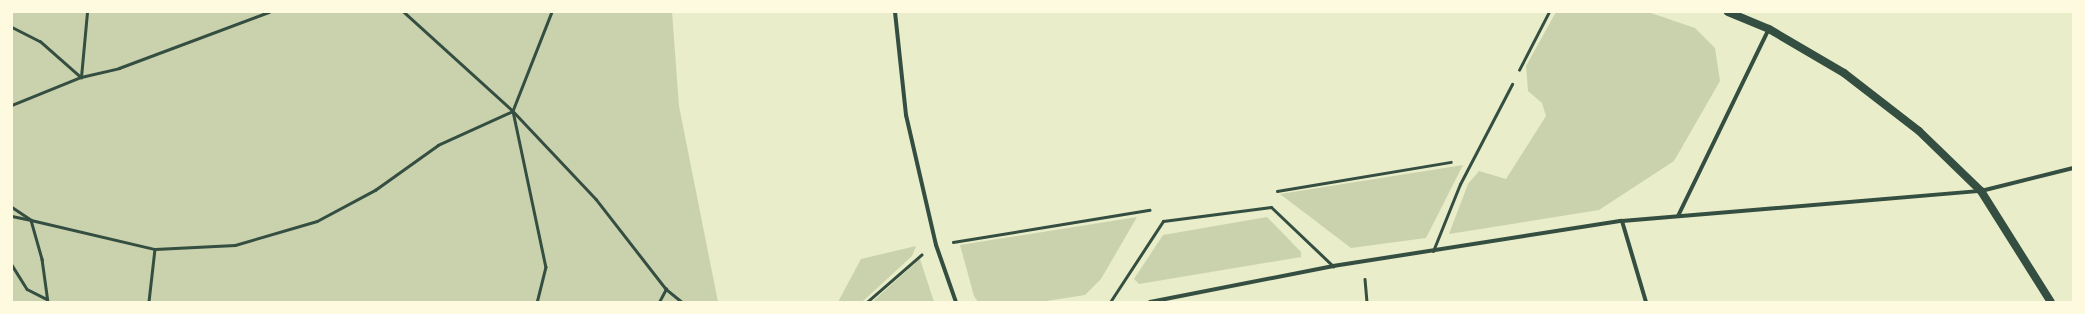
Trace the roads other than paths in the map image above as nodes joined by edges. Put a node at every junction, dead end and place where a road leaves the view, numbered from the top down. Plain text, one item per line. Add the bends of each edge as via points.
1 (895, 12) edge
2 (1728, 12) edge
3 (1769, 29) junction
4 (1512, 84) road end
5 (2073, 168) edge
6 (1981, 191) junction
7 (1678, 216) junction
8 (1622, 221) junction
9 (1433, 252) junction
10 (1333, 266) junction
11 (956, 302) edge
12 (1110, 302) edge
13 (1150, 302) edge
14 (1646, 302) edge
15 (2051, 302) edge

1 - 11 street via 906,115 936,245
2 - 3 main road
3 - 6 main road via 1885,102
3 - 7 street
4 - 9 lane via 1473,159
5 - 6 street
6 - 7 street
6 - 15 main road
7 - 8 street
8 - 9 street
8 - 14 street
9 - 10 street
10 - 12 lane via 1271,206 1163,221
10 - 13 street

